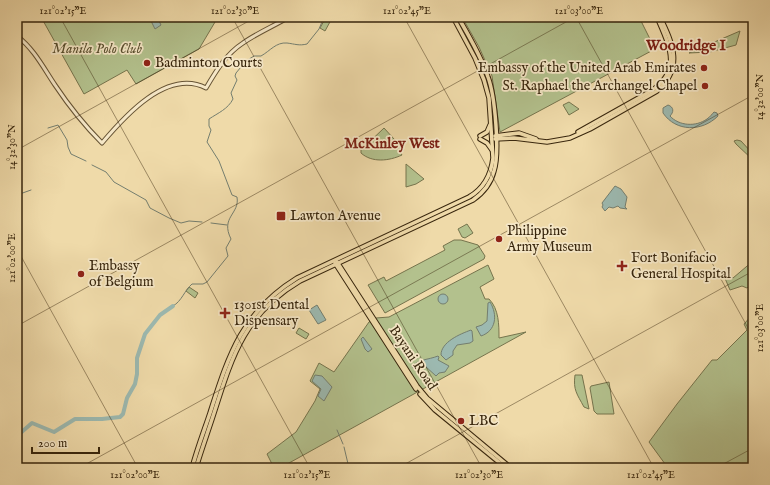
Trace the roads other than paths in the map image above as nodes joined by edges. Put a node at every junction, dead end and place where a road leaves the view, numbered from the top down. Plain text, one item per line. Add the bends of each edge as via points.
1 (289, 17) edge
2 (453, 17) edge
3 (458, 17) edge
4 (656, 17) edge
5 (660, 17) edge
6 (17, 36) edge
7 (491, 120) junction
8 (494, 138) junction
9 (493, 151) junction
10 (345, 260) junction
11 (336, 261) junction
12 (330, 266) junction
13 (341, 270) junction
14 (354, 291) junction
15 (192, 468) edge
16 (196, 468) edge
17 (506, 468) edge
18 (511, 468) edge

1 - 6 street via 244,42 232,52 206,88 197,84 182,83 157,93 130,112 102,143 78,118 37,57
2 - 7 main road via 482,72 489,98
3 - 8 main road via 489,78 494,108
4 - 8 main road via 670,49 671,63 668,73 655,88 569,136 544,140 519,133
5 - 8 main road via 672,43 674,55 671,74 657,91 570,138 547,142
7 - 8 main road
7 - 9 main road via 488,131 480,138
8 - 9 main road
8 - 10 main road via 497,158 494,171 487,186 477,197
9 - 11 main road via 490,173 484,183 469,197
10 - 11 main road
10 - 13 main road
11 - 12 main road
11 - 13 main road, Bayani Road
11 - 15 main road via 297,278 276,293 244,328 227,362
12 - 13 main road
12 - 16 main road via 300,281 277,297 246,331 232,358
13 - 14 main road, Bayani Road
14 - 17 main road, Bayani Road via 424,400
14 - 18 main road, Bayani Road via 427,398

